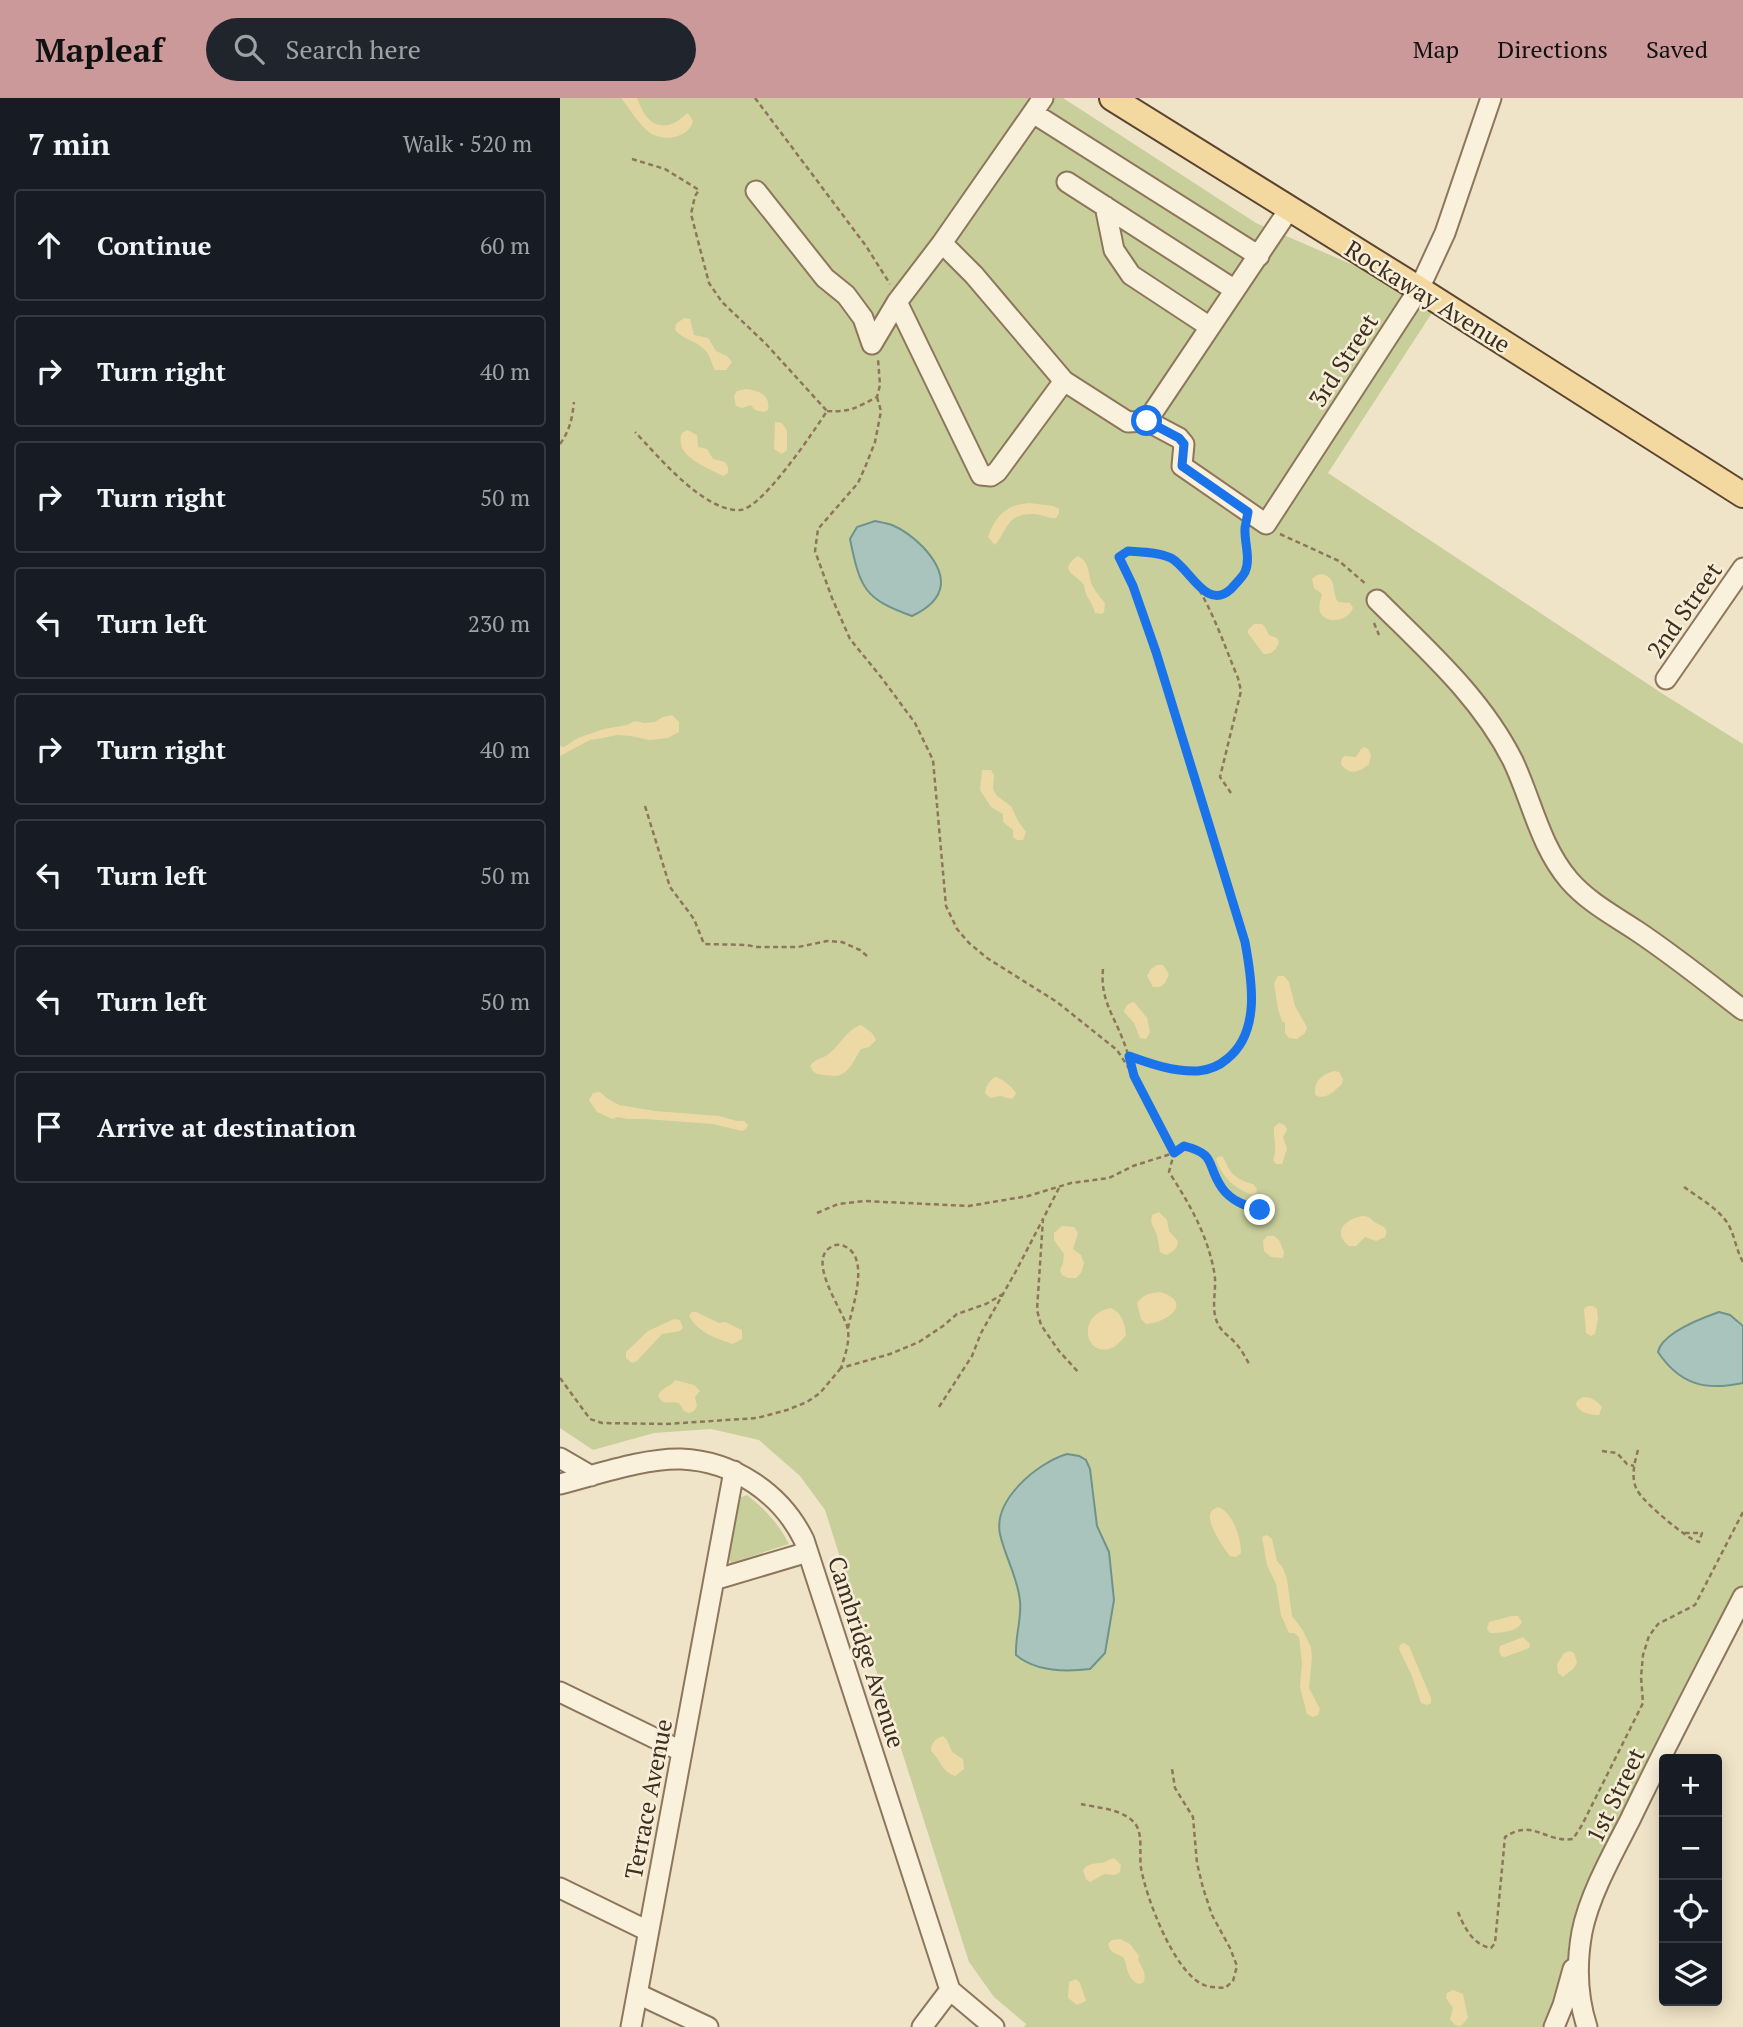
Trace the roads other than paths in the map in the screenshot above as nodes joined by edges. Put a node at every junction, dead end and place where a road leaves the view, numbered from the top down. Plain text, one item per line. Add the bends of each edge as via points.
1 (1112, 98) edge
2 (1491, 98) edge
3 (1038, 106) edge
4 (1067, 182) dead end
5 (756, 191) dead end
6 (1105, 206) junction
7 (1290, 208) junction
8 (942, 243) junction
9 (1259, 256) junction
10 (1419, 289) junction
11 (1236, 290) junction
12 (898, 300) junction
13 (1210, 327) junction
14 (1064, 381) junction
15 (1147, 421) junction
16 (1743, 495) edge
17 (1743, 568) edge
18 (1377, 600) road end
19 (1666, 679) dead end
20 (1743, 1010) edge
21 (560, 1458) edge
22 (733, 1471) junction
23 (590, 1476) junction
24 (560, 1484) edge
25 (808, 1552) junction
26 (714, 1580) junction
27 (1743, 1597) edge
28 (560, 1692) edge
29 (681, 1751) junction
30 (560, 1888) edge
31 (1583, 1930) junction
32 (648, 1931) junction
33 (950, 1990) junction
34 (638, 1994) junction
35 (631, 2027) edge
36 (708, 2027) edge
37 (922, 2027) edge
38 (994, 2027) edge
39 (1554, 2027) edge
40 (1587, 2027) edge

1 - 7 main road, Rockaway Avenue
2 - 10 street, 3rd Street via 1445,233
3 - 8 street
3 - 9 street
4 - 6 street
5 - 12 street via 825,278 846,295 863,318 872,344
6 - 11 street
6 - 13 street via 1114,250 1131,275
7 - 9 street
7 - 10 main road, Rockaway Avenue
8 - 12 street
8 - 14 street
9 - 11 street
10 - 15 street, 3rd Street via 1266,524 1182,466 1184,444
10 - 16 main road, Rockaway Avenue
11 - 13 street
12 - 14 street via 981,475 997,472
13 - 15 street
14 - 15 street via 1128,422
17 - 19 street, 2nd Street
18 - 20 street via 1461,685 1492,726 1513,762 1553,858 1570,881 1592,902
21 - 23 street
22 - 23 street, Cambridge Avenue via 680,1459
22 - 25 street, Cambridge Avenue via 755,1482 787,1512
22 - 26 street, Terrace Avenue
23 - 24 street, Cambridge Avenue
25 - 26 street
25 - 33 street, Cambridge Avenue
26 - 29 street, Terrace Avenue
27 - 31 street, 1st Street via 1606,1869
28 - 29 street
29 - 32 street, Terrace Avenue
30 - 32 street
31 - 39 street
31 - 40 street, 1st Street via 1578,1969 1580,2006
32 - 34 street, Terrace Avenue
33 - 37 street
33 - 38 street
34 - 35 street, Terrace Avenue
34 - 36 street

